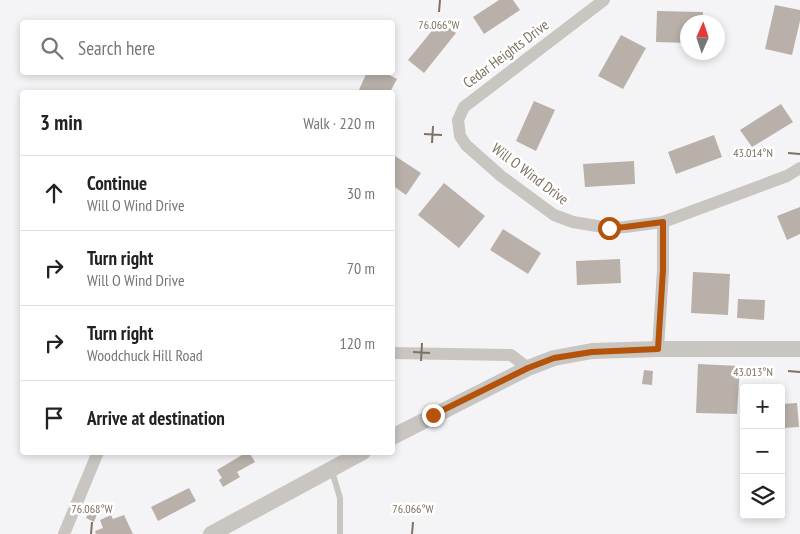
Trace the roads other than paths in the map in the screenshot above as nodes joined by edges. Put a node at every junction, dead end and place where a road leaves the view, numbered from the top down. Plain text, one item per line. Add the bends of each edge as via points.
1 (604, 0) edge
2 (458, 120) joint
3 (800, 168) edge
4 (663, 222) junction
5 (658, 349) junction
6 (800, 349) edge
7 (395, 353) edge
8 (528, 368) junction
9 (395, 435) edge
10 (97, 455) edge
11 (358, 455) edge
12 (331, 470) junction
13 (64, 534) edge
14 (211, 534) edge
15 (340, 534) edge

1 - 2 street, Cedar Heights Drive via 464,107
2 - 4 street, Will O Wind Drive via 460,136 466,145 554,215 609,228
3 - 4 street, Will O Wind Drive via 787,176
4 - 5 street
5 - 6 street
5 - 8 street via 592,352 554,358
7 - 8 street via 510,355
8 - 9 street
10 - 13 street
11 - 12 street
12 - 14 street
12 - 15 lane via 340,498

